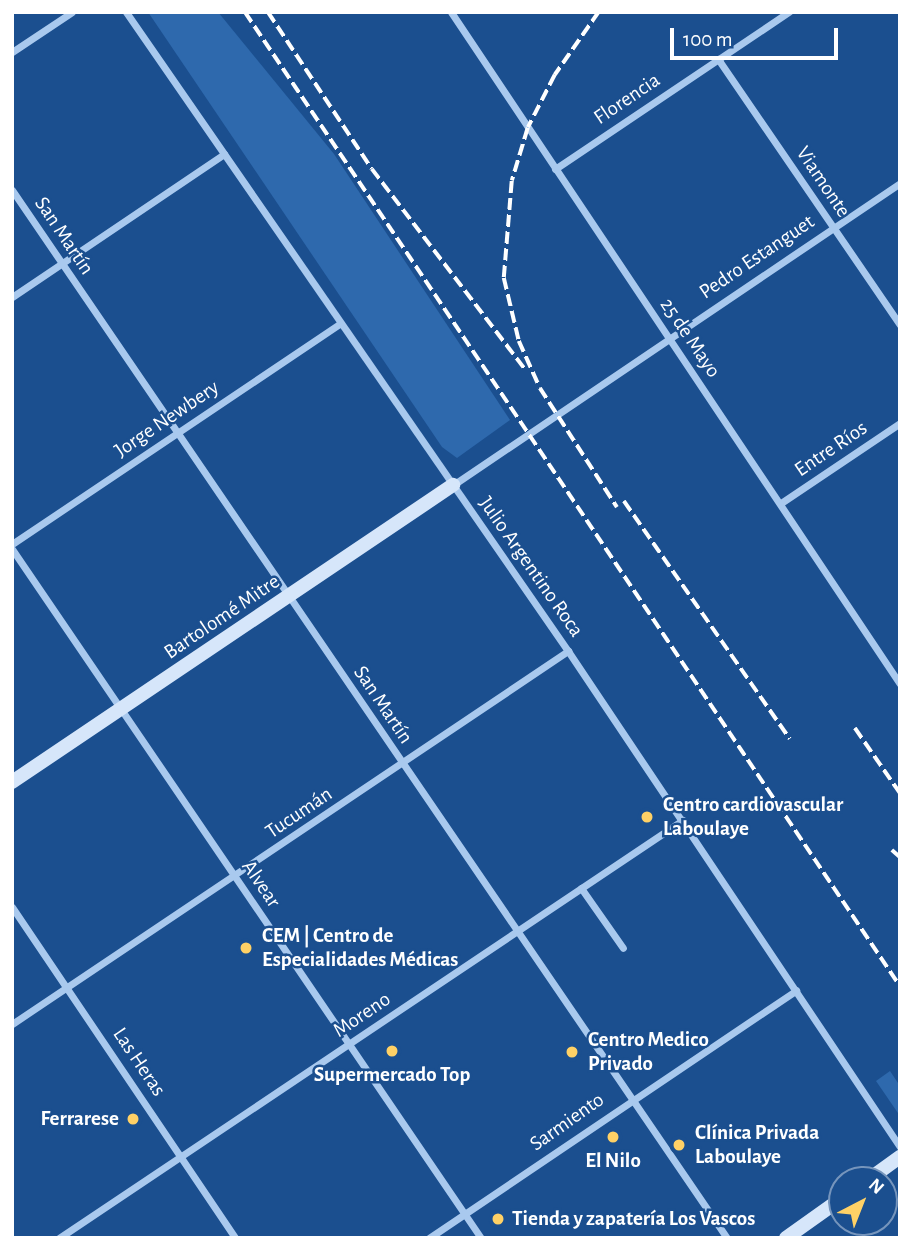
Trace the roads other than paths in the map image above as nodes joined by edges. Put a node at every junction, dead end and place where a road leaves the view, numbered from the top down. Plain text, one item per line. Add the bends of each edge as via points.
1 (72, 12) edge
2 (126, 12) edge
3 (451, 12) edge
4 (789, 12) edge
5 (12, 52) edge
6 (718, 59) junction
7 (224, 154) junction
8 (555, 169) junction
9 (900, 183) edge
10 (12, 190) edge
11 (832, 227) junction
12 (61, 264) junction
13 (12, 297) edge
14 (341, 323) junction
15 (900, 325) edge
16 (668, 335) junction
17 (900, 423) edge
18 (177, 433) junction
19 (453, 485) junction
20 (781, 503) junction
21 (12, 546) edge
22 (290, 596) junction
23 (568, 651) junction
24 (900, 665) edge
25 (891, 671) junction
26 (900, 684) edge
27 (120, 710) junction
28 (401, 764) junction
29 (12, 782) edge
30 (683, 820) junction
31 (235, 878) junction
32 (580, 888) junction
33 (12, 907) edge
34 (516, 933) junction
35 (623, 948) dead end
36 (68, 987) junction
37 (796, 990) junction
38 (12, 1024) edge
39 (350, 1044) junction
40 (631, 1099) junction
41 (900, 1147) edge
42 (183, 1158) junction
43 (828, 1208) edge
44 (465, 1213) junction
45 (59, 1238) edge
46 (235, 1238) edge
47 (429, 1238) edge
48 (481, 1238) edge
49 (727, 1238) edge
50 (786, 1238) edge

1 - 5 street
2 - 7 street, Julio Argentino Roca
3 - 8 street, 25 de Mayo
4 - 6 street, Florencia
6 - 8 street, Florencia
6 - 11 street, Viamonte
7 - 12 street
7 - 14 street, Julio Argentino Roca
8 - 16 street, 25 de Mayo
9 - 11 street, Pedro Estanguet
10 - 12 street, San Martín
11 - 15 street, Viamonte
11 - 16 street, Pedro Estanguet
12 - 13 street
12 - 18 street, San Martín
14 - 18 street, Jorge Newbery
14 - 19 street, Julio Argentino Roca
16 - 19 street, Pedro Estanguet
16 - 20 street, 25 de Mayo
17 - 20 street, Entre Ríos
18 - 21 street, Jorge Newbery
18 - 22 street, San Martín
19 - 22 main road, Bartolomé Mitre
19 - 23 street, Julio Argentino Roca
20 - 25 street, 25 de Mayo
21 - 27 street, Alvear
22 - 27 main road, Bartolomé Mitre
22 - 28 street, San Martín
23 - 28 street, Tucumán
23 - 30 street, Julio Argentino Roca
24 - 25 street
25 - 26 street, 25 de Mayo
27 - 29 main road, Bartolomé Mitre
27 - 31 street, Alvear
28 - 31 street, Tucumán
28 - 34 street, San Martín
30 - 32 street, Moreno
30 - 37 street, Julio Argentino Roca
31 - 36 street, Tucumán
31 - 39 street, Alvear
32 - 34 street, Moreno
32 - 35 street
33 - 36 street, Las Heras
34 - 39 street, Moreno
34 - 40 street, San Martín
36 - 38 street, Tucumán
36 - 42 street, Las Heras
37 - 40 street, Sarmiento
37 - 41 street, Julio Argentino Roca
39 - 42 street, Moreno
39 - 44 street, Alvear
40 - 44 street, Sarmiento
40 - 49 street, San Martín
42 - 45 street, Moreno
42 - 46 street, Las Heras
43 - 50 main road
44 - 47 street, Sarmiento
44 - 48 street, Alvear

